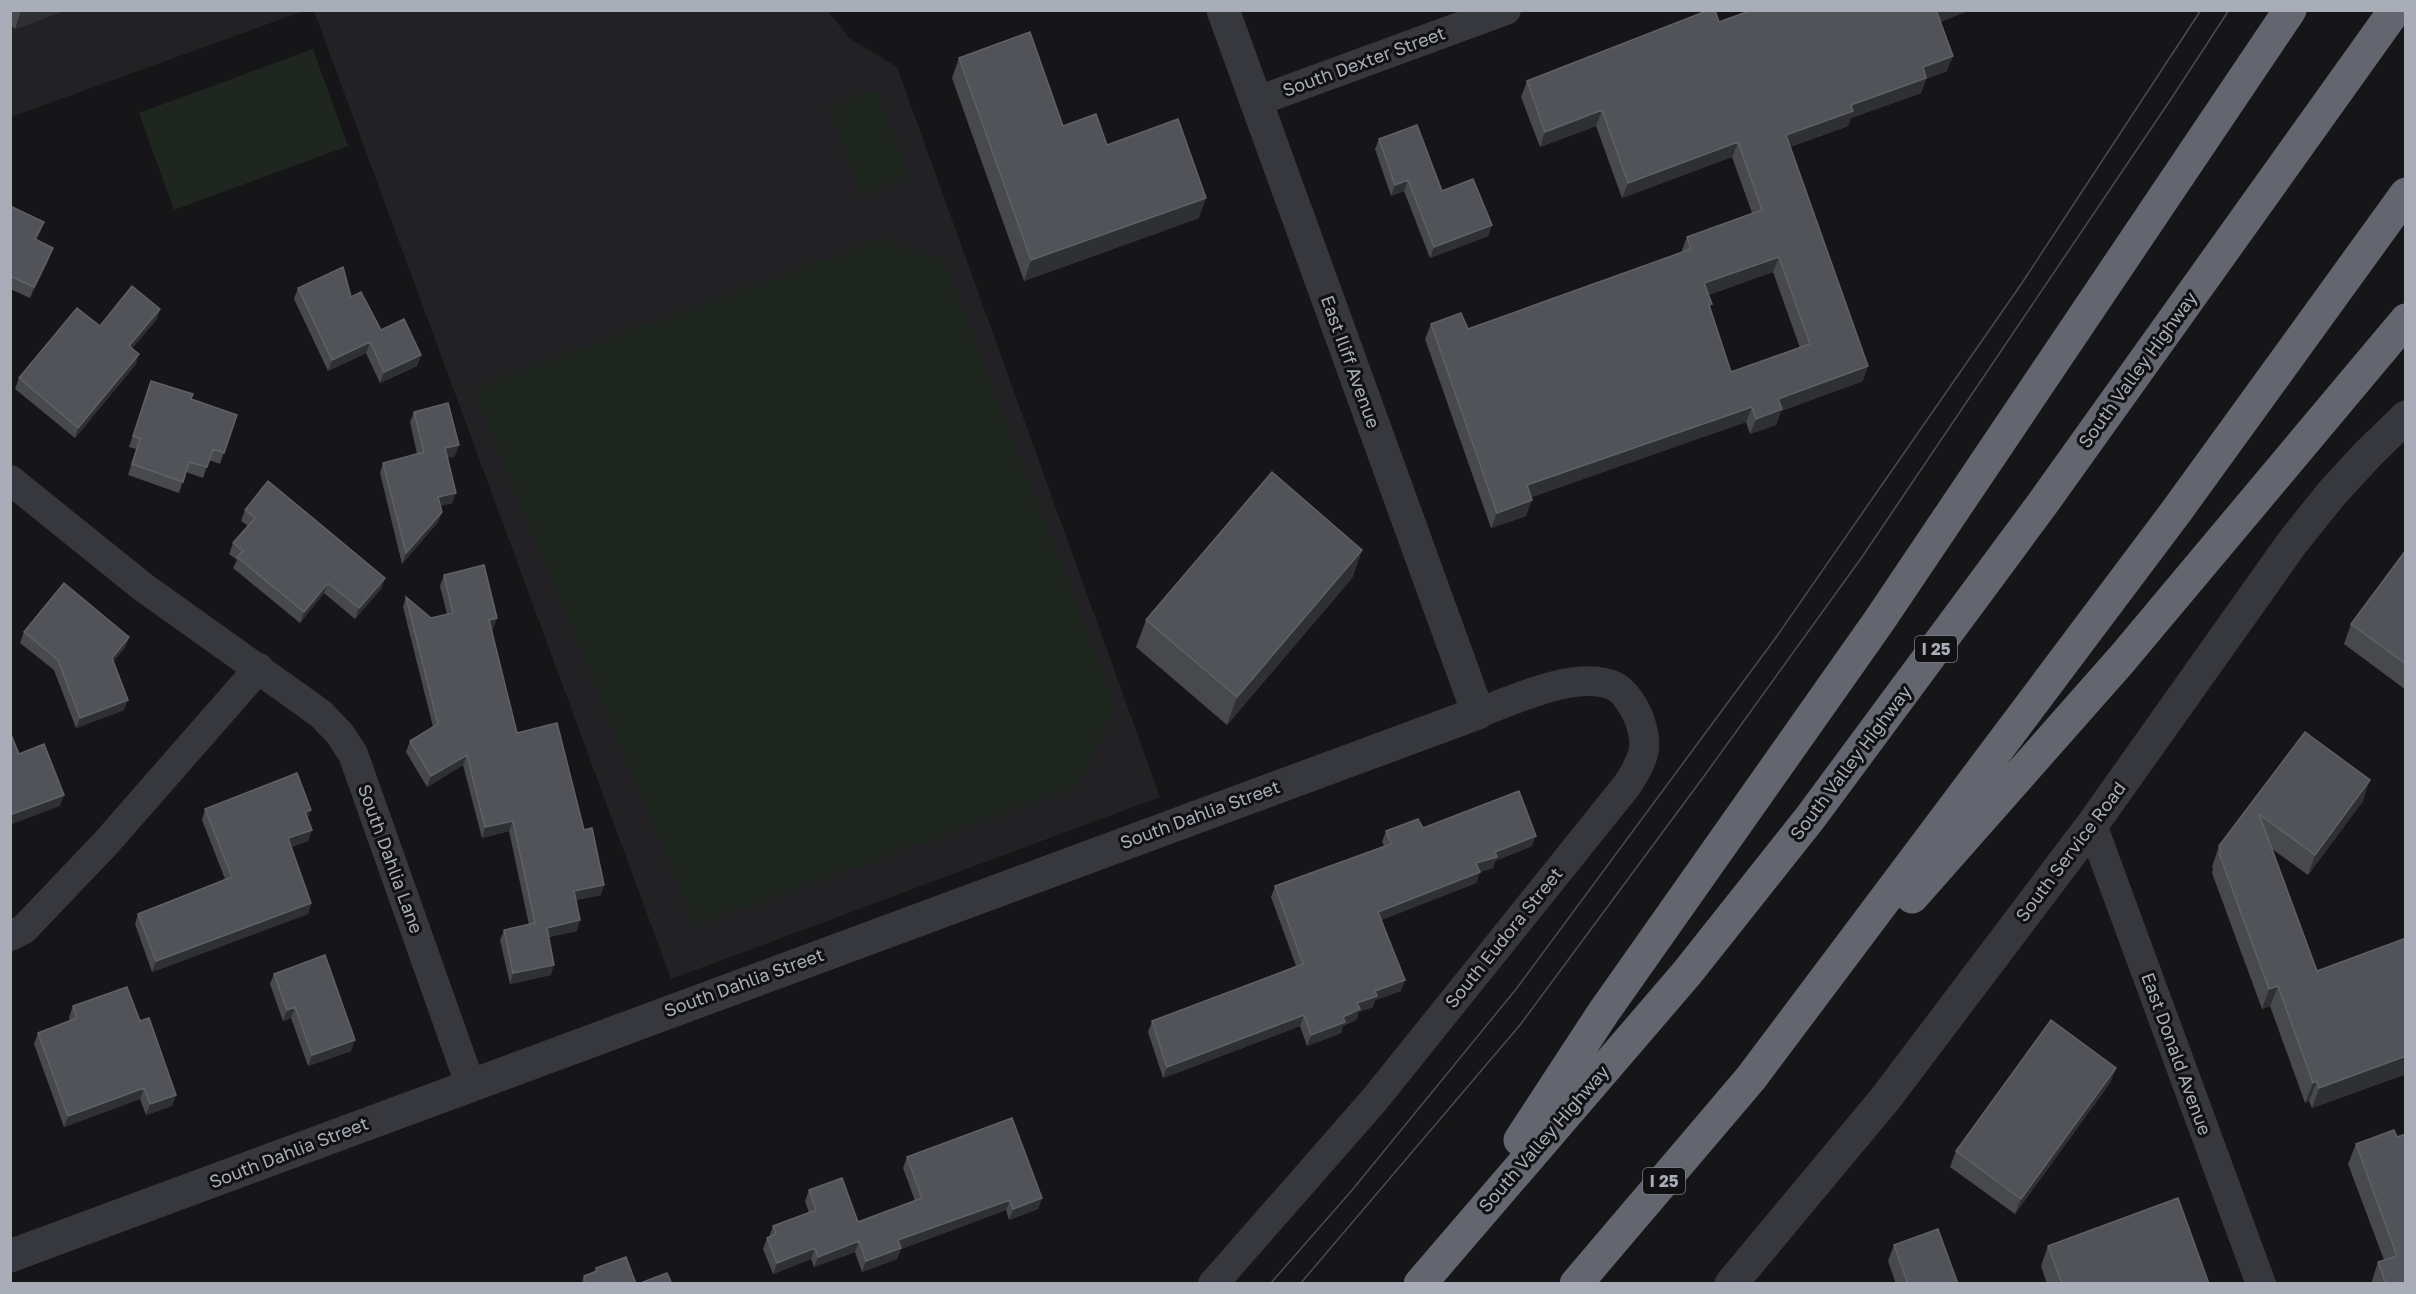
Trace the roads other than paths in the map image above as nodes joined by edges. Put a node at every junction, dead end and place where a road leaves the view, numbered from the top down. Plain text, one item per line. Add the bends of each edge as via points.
1 (1222, 10) edge
2 (1506, 10) edge
3 (2290, 10) edge
4 (2395, 10) edge
5 (1255, 102) junction
6 (2406, 194) edge
7 (2406, 320) edge
8 (2406, 417) edge
9 (10, 480) edge
10 (259, 668) junction
11 (1478, 713) junction
12 (2092, 825) junction
13 (10, 936) edge
14 (1751, 1078) junction
15 (470, 1084) junction
16 (10, 1256) edge
17 (1441, 1259) junction
18 (1213, 1284) edge
19 (1420, 1284) edge
20 (1576, 1284) edge
21 (1731, 1284) edge
22 (2260, 1284) edge

1 - 5 street, East Iliff Avenue
2 - 5 street, South Dexter Street
3 - 17 highway via 1886,612 1603,1013
4 - 17 highway, South Valley Highway / I 25 via 2043,503 1810,818 1687,972
5 - 11 street, East Iliff Avenue
6 - 14 highway, I 25 via 2178,509
7 - 14 highway via 2122,659
8 - 12 street, South Service Road via 2360,462 2292,543
9 - 10 street, South Dahlia Lane via 143,587
10 - 13 street via 106,843 24,929
10 - 15 street, South Dahlia Lane via 321,714 353,754
11 - 15 street, South Dahlia Street
11 - 18 street, South Eudora Street via 1550,687 1592,681 1617,687 1634,707 1645,733 1643,759 1628,784 1374,1099
12 - 21 street, South Service Road via 1885,1099
12 - 22 street, East Donald Avenue
14 - 20 highway, I 25
15 - 16 street, South Dahlia Street
17 - 19 highway, South Valley Highway / I 25

